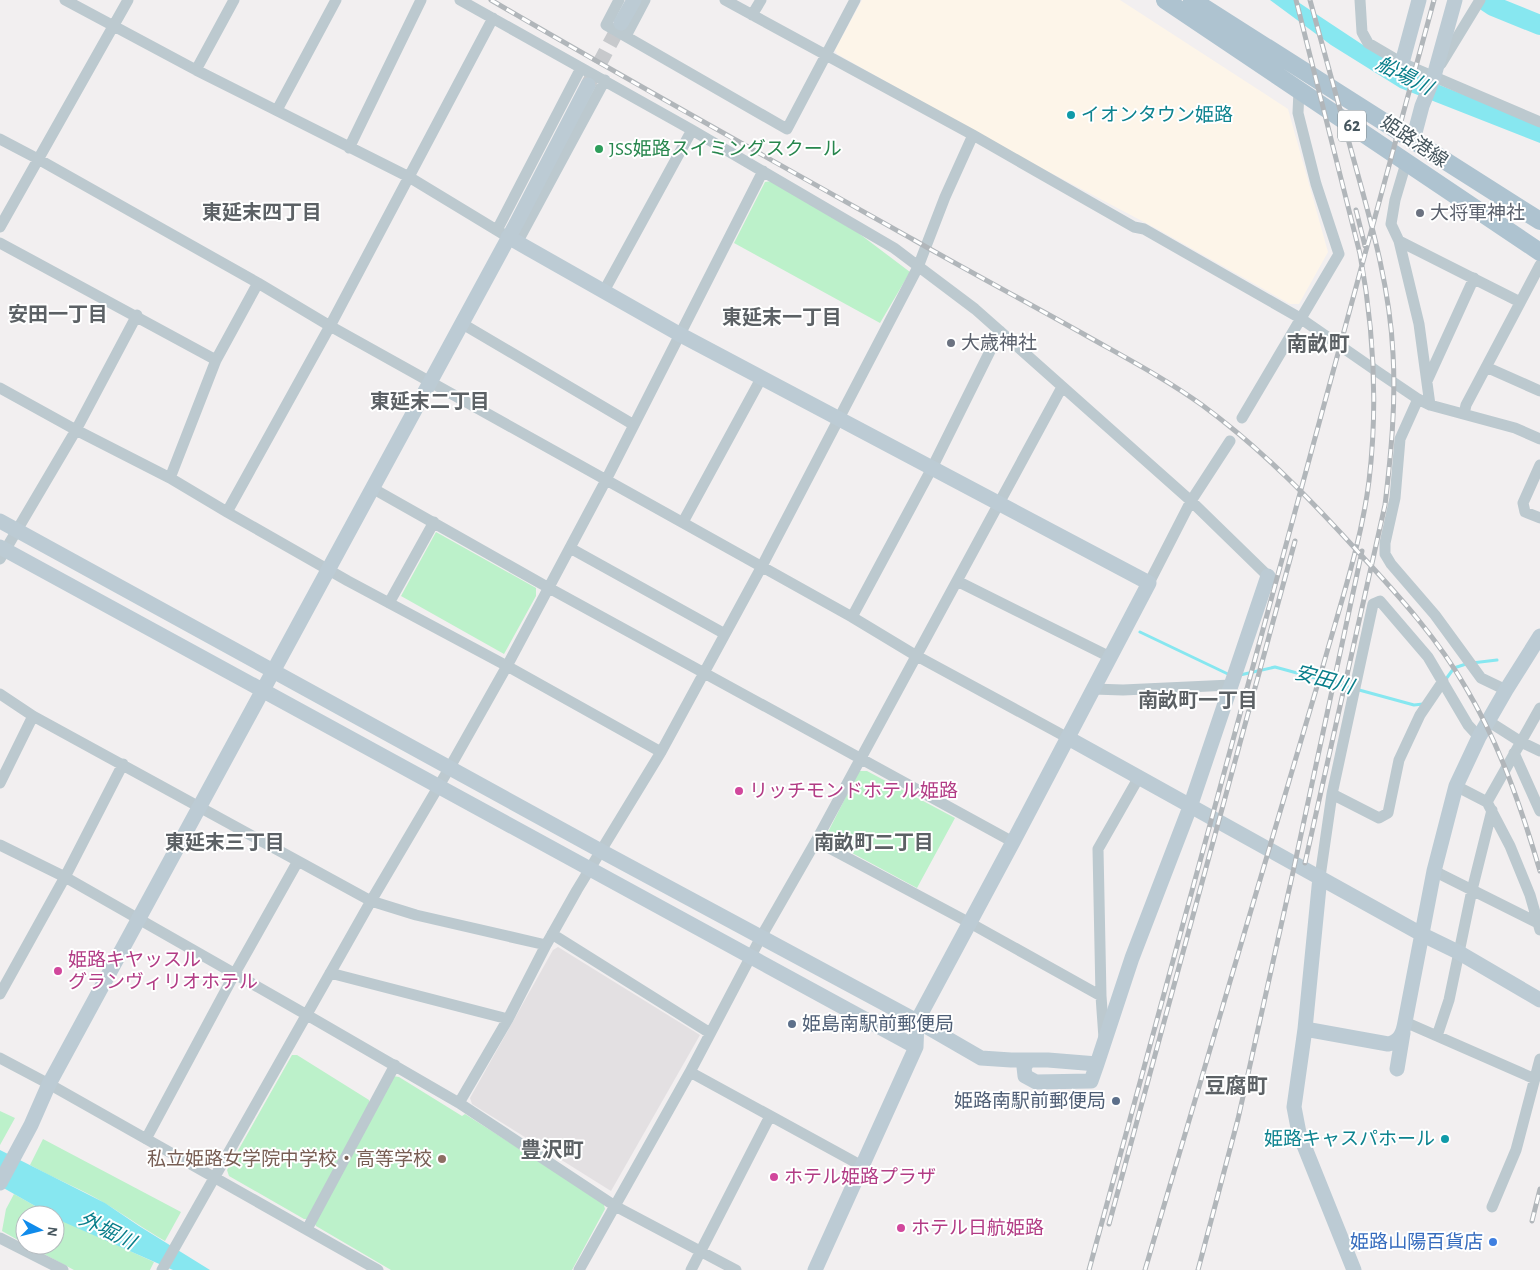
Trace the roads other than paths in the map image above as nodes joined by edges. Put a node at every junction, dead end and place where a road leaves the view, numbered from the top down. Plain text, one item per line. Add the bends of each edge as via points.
1 (65, 0) edge
2 (128, 0) edge
3 (234, 0) edge
4 (336, 0) edge
5 (421, 0) edge
6 (460, 0) edge
7 (619, 0) edge
8 (634, 0) edge
9 (645, 0) edge
10 (726, 0) edge
11 (761, 0) edge
12 (855, 0) edge
13 (1165, 0) edge
14 (1192, 0) edge
15 (1360, 0) edge
16 (1419, 0) edge
17 (1455, 0) edge
18 (1480, 1) edge
19 (752, 15) junction
20 (493, 18) junction
21 (113, 26) junction
22 (618, 28) junction
23 (825, 55) junction
24 (1402, 63) junction
25 (581, 68) junction
26 (196, 70) junction
27 (1433, 77) junction
28 (604, 80) junction
29 (588, 85) tunnel mouth
30 (1300, 90) junction
31 (277, 110) junction
32 (1540, 122) edge
33 (692, 130) junction
34 (973, 135) junction
35 (0, 139) edge
36 (1413, 140) junction
37 (349, 148) junction
38 (38, 159) junction
39 (1406, 163) junction
40 (763, 171) junction
41 (409, 177) junction
42 (1540, 221) edge
43 (0, 227) edge
44 (508, 237) junction
45 (0, 242) edge
46 (1399, 242) junction
47 (1540, 252) edge
48 (1540, 265) edge
49 (918, 267) junction
50 (1474, 278) junction
51 (258, 283) junction
52 (604, 291) junction
53 (1520, 302) junction
54 (137, 316) junction
55 (1300, 318) junction
56 (461, 323) junction
57 (330, 326) junction
58 (1000, 331) junction
59 (679, 334) junction
60 (216, 360) junction
61 (1486, 367) junction
62 (762, 377) junction
63 (1427, 381) junction
64 (429, 382) junction
65 (1062, 387) junction
66 (0, 388) edge
67 (1540, 391) edge
68 (1418, 399) junction
69 (1430, 405) junction
70 (1464, 414) junction
71 (840, 418) junction
72 (1242, 418) dead end
73 (634, 425) junction
74 (76, 430) junction
75 (1540, 440) edge
76 (1230, 441) dead end
77 (1540, 465) edge
78 (932, 468) junction
79 (170, 478) junction
80 (606, 480) junction
81 (372, 488) junction
82 (1191, 501) junction
83 (999, 505) junction
84 (227, 512) junction
85 (1540, 518) edge
86 (0, 521) edge
87 (434, 522) junction
88 (683, 522) junction
89 (18, 530) junction
90 (570, 548) junction
91 (2, 552) edge
92 (762, 566) junction
93 (329, 570) junction
94 (1268, 576) joint
95 (957, 581) junction
96 (1149, 583) junction
97 (549, 588) junction
98 (390, 603) junction
99 (852, 617) junction
100 (725, 634) junction
101 (1540, 636) edge
102 (915, 655) junction
103 (1110, 657) junction
104 (507, 666) junction
105 (274, 670) junction
106 (704, 673) junction
107 (1443, 682) junction
108 (1231, 685) junction
109 (1093, 690) junction
110 (1506, 690) junction
111 (263, 692) junction
112 (0, 694) edge
113 (1540, 708) edge
114 (33, 716) junction
115 (1488, 721) junction
116 (1479, 737) junction
117 (1068, 738) junction
118 (1521, 742) junction
119 (1540, 751) edge
120 (661, 752) junction
121 (1514, 753) junction
122 (860, 758) junction
123 (123, 764) junction
124 (450, 767) junction
125 (1139, 777) junction
126 (0, 783) edge
127 (439, 786) junction
128 (1456, 786) junction
129 (1332, 794) junction
130 (1190, 806) junction
131 (1490, 806) junction
132 (200, 807) junction
133 (1540, 812) edge
134 (816, 841) junction
135 (1014, 842) junction
136 (0, 846) edge
137 (601, 850) junction
138 (298, 861) junction
139 (591, 869) junction
140 (1434, 871) junction
141 (66, 877) junction
142 (1320, 878) junction
143 (1472, 890) junction
144 (371, 901) junction
145 (139, 919) junction
146 (970, 923) junction
147 (1539, 926) edge
148 (552, 934) junction
149 (1423, 935) junction
150 (761, 937) junction
151 (546, 945) junction
152 (1458, 952) junction
153 (751, 956) junction
154 (234, 973) junction
155 (330, 973) junction
156 (0, 994) edge
157 (1101, 996) junction
158 (1540, 1000) edge
159 (307, 1014) junction
160 (508, 1019) junction
161 (917, 1021) junction
162 (1404, 1028) junction
163 (1305, 1029) junction
164 (710, 1033) junction
165 (1437, 1036) junction
166 (1104, 1039) junction
167 (916, 1047) junction
168 (0, 1058) edge
169 (1540, 1059) edge
170 (1029, 1060) junction
171 (1097, 1064) junction
172 (395, 1065) junction
173 (1397, 1069) dead end
174 (690, 1072) junction
175 (1535, 1079) junction
176 (49, 1084) junction
177 (459, 1103) junction
178 (770, 1116) junction
179 (146, 1139) junction
180 (862, 1166) junction
181 (214, 1177) junction
182 (0, 1183) edge
183 (616, 1206) junction
184 (1492, 1207) dead end
185 (306, 1229) junction
186 (0, 1238) edge
187 (700, 1250) junction
188 (63, 1270) edge
189 (162, 1270) edge
190 (378, 1270) edge
191 (579, 1270) edge
192 (690, 1270) edge
193 (736, 1270) edge
194 (815, 1270) edge
195 (1354, 1270) edge

1 - 21 street
2 - 21 street
3 - 26 street
4 - 31 street
5 - 37 street
6 - 20 street
7 - 22 street
8 - 22 street
9 - 22 street
10 - 19 street
11 - 19 street
12 - 23 street
13 - 30 main road, 姫路港線 / 62
14 - 36 main road, 姫路港線 / 62
15 - 24 street via 1362,32 1368,43
16 - 24 street
17 - 27 street
18 - 27 street
19 - 23 street
20 - 25 street
20 - 41 street
21 - 26 street
21 - 38 street
22 - 23 street via 787,129
23 - 34 street
24 - 27 street
25 - 28 street
25 - 44 street
26 - 31 street
27 - 32 street
27 - 36 street
28 - 33 street
28 - 44 street
29 - 44 street
30 - 39 main road, 姫路港線 / 62
30 - 55 street via 1298,113 1338,254
31 - 37 street
33 - 40 street
33 - 52 street
34 - 49 street
34 - 55 street
35 - 38 street
36 - 42 main road, 姫路港線 / 62
37 - 41 street
38 - 43 street
38 - 51 street
39 - 46 street via 1391,224
39 - 47 main road, 姫路港線 / 62
40 - 49 street via 894,248
40 - 59 street
41 - 44 street
41 - 57 street
44 - 52 street
44 - 56 street
45 - 54 street
46 - 50 street
46 - 63 street via 1419,324
48 - 53 street
49 - 58 street
49 - 71 street
50 - 53 street
50 - 63 street
51 - 57 street
51 - 60 street
52 - 59 street
53 - 61 street
54 - 60 street
54 - 74 street
55 - 68 street
55 - 72 street
56 - 64 street
56 - 73 street
57 - 64 street
57 - 84 street
58 - 65 street
58 - 78 street
59 - 62 street
59 - 73 street
60 - 79 street
61 - 67 street
61 - 70 street
62 - 71 street
62 - 88 street
63 - 69 street
64 - 80 street
64 - 81 street
65 - 82 street
65 - 83 street
66 - 74 street
68 - 69 street
68 - 110 street via 1400,439 1386,554 1480,678
69 - 70 street
70 - 75 street via 1516,428
71 - 78 street
71 - 92 street
73 - 80 street
74 - 79 street
74 - 89 street
76 - 82 street
77 - 85 street via 1523,503 1525,512
78 - 83 street
78 - 99 street
79 - 84 street
80 - 88 street
80 - 90 street
81 - 87 street
81 - 93 street
82 - 94 street
82 - 96 street
83 - 95 street
83 - 96 street
84 - 93 street
86 - 89 street
87 - 97 street
87 - 98 street
88 - 92 street
89 - 91 street
89 - 105 street
90 - 97 street
90 - 100 street
91 - 111 street
92 - 99 street
92 - 100 street
93 - 98 street
93 - 105 street
94 - 108 street
95 - 102 street
95 - 103 street
96 - 103 street
97 - 104 street
97 - 106 street
98 - 104 street
99 - 102 street
100 - 106 street
101 - 110 street
102 - 117 street
102 - 122 street
103 - 109 street
104 - 120 street
104 - 124 street
105 - 111 street
105 - 124 street
106 - 120 street
106 - 122 street
107 - 116 street via 1468,725
107 - 129 street via 1420,715 1399,760 1388,813 1379,818
107 - 129 street via 1428,657 1380,601 1373,604
108 - 109 street
108 - 130 street
109 - 117 street
110 - 115 street
111 - 127 street
111 - 132 street
112 - 114 street
113 - 118 street
114 - 123 street
114 - 126 street
115 - 116 street
115 - 118 street
116 - 128 street
117 - 125 street
117 - 135 street
118 - 119 street
118 - 121 street
120 - 137 street
121 - 131 street
121 - 133 street
122 - 134 street
122 - 135 street
123 - 132 street
123 - 141 street
124 - 127 street
124 - 137 street
125 - 130 street
125 - 157 street via 1098,849
127 - 139 street
127 - 144 street
128 - 131 street
128 - 140 street
129 - 142 street
130 - 142 street
130 - 166 street
131 - 143 street
131 - 147 street via 1520,870
132 - 138 street
132 - 145 street
134 - 146 street
134 - 150 street
135 - 146 street
136 - 141 street
137 - 139 street
137 - 150 street
138 - 144 street
138 - 154 street
139 - 148 street
139 - 153 street
140 - 143 street
140 - 149 street
141 - 145 street
141 - 156 street
142 - 149 street
142 - 163 street
143 - 147 street
143 - 152 street
144 - 151 street via 416,915
144 - 155 street
145 - 154 street
145 - 176 street
146 - 157 street
146 - 161 street
148 - 151 street
148 - 164 street
149 - 152 street
149 - 162 street
150 - 153 street
150 - 161 street
151 - 160 street
152 - 158 street
152 - 165 street via 1449,1000
153 - 164 street
153 - 167 street
154 - 159 street
154 - 179 street
155 - 159 street
155 - 160 street
157 - 166 street
159 - 172 street
159 - 181 street
160 - 177 street
161 - 167 street
161 - 170 street via 981,1058
162 - 163 street via 1396,1042 1384,1044
162 - 165 street
162 - 173 street
163 - 195 street via 1295,1094 1295,1116
164 - 174 street
165 - 175 street
166 - 171 street
167 - 180 street
168 - 176 street
169 - 175 street
170 - 171 street
170 - 171 street via 1024,1067 1025,1076 1036,1082 1091,1081
172 - 177 street
172 - 185 street
174 - 178 street
174 - 183 street
175 - 184 street via 1516,1150
176 - 179 street
176 - 182 street
177 - 183 street
178 - 180 street
178 - 187 street
179 - 181 street
180 - 194 street
181 - 185 street
181 - 189 street
183 - 187 street
183 - 191 street
185 - 190 street
186 - 188 street
187 - 192 street
187 - 193 street

